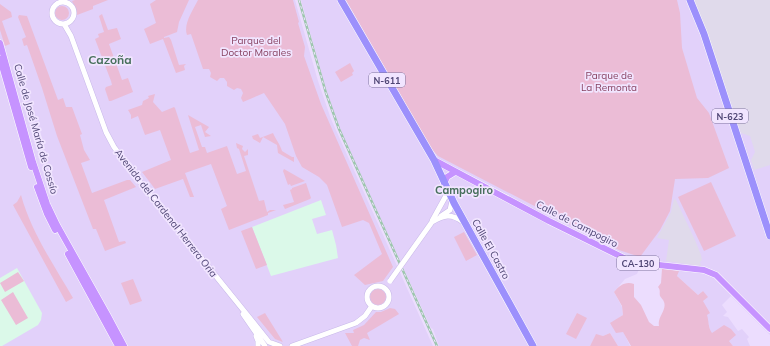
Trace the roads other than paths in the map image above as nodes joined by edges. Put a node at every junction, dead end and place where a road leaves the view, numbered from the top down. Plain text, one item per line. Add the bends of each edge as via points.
1 (341, 0) edge
2 (690, 0) edge
3 (63, 1) edge
4 (56, 2) edge
5 (70, 21) junction
6 (64, 24) junction
7 (71, 36) junction
8 (0, 43) edge
9 (0, 59) edge
10 (434, 160) junction
11 (455, 172) junction
12 (444, 184) junction
13 (448, 192) junction
14 (444, 202) junction
15 (453, 202) junction
16 (439, 218) junction
17 (432, 222) junction
18 (465, 223) junction
19 (770, 234) edge
20 (385, 288) junction
21 (233, 298) junction
22 (372, 306) junction
23 (770, 329) edge
24 (253, 330) junction
25 (304, 342) junction
26 (271, 345) edge
27 (118, 346) edge
28 (124, 346) edge
29 (258, 346) edge
30 (265, 346) edge
31 (280, 346) edge
32 (292, 346) edge
33 (299, 346) edge
34 (533, 346) edge

1 - 10 highway, N-611
2 - 19 highway, N-623
3 - 4 main road
3 - 5 main road via 74,10
4 - 6 main road via 52,12 53,18
5 - 6 main road
5 - 7 main road
6 - 7 main road
7 - 21 main road, Avenida del Cardenal Herrera Oria via 106,132 114,147
8 - 28 main road, Calle de José María de Cossío via 31,154 48,204
9 - 27 main road, Calle de José María de Cossío via 27,156 47,214
10 - 11 main road, Calle de Campogiro / CA-130
10 - 12 highway, Calle El Castro / N-611
11 - 12 main road via 447,177
11 - 23 main road, Calle de Campogiro / CA-130 via 632,262 702,270 716,275
12 - 13 highway, Calle El Castro / N-611
13 - 14 main road
13 - 15 highway, Calle El Castro / N-611
14 - 15 main road
14 - 17 main road
15 - 16 main road via 450,210
15 - 18 highway, Calle El Castro / N-611
16 - 17 main road
16 - 18 main road via 453,216
17 - 20 main road, bridge
18 - 34 highway, Calle El Castro / N-611
20 - 22 main road via 389,295 387,303 380,308
20 - 22 main road via 376,286 368,292 368,301
21 - 24 main road, Avenida del Cardenal Herrera Oria
21 - 26 main road, Avenida del Cardenal Herrera Oria
22 - 25 main road via 356,323
24 - 29 main road, Avenida del Cardenal Herrera Oria
24 - 30 main road, Avenida del Cardenal Herrera Oria
25 - 32 main road
25 - 33 main road
26 - 31 main road, Avenida del Cardenal Herrera Oria

